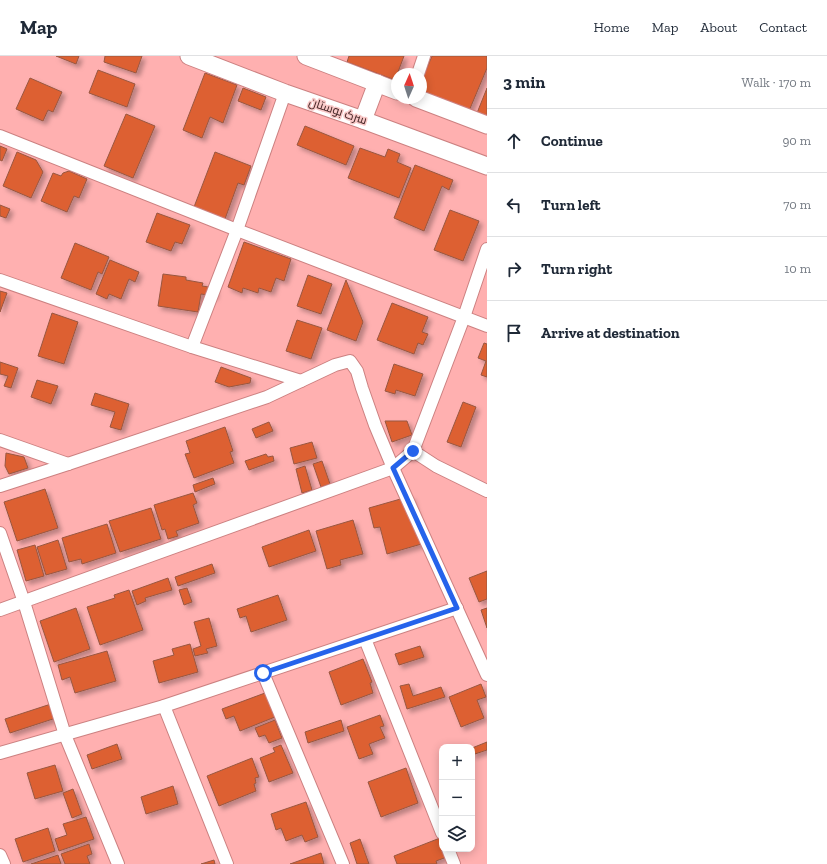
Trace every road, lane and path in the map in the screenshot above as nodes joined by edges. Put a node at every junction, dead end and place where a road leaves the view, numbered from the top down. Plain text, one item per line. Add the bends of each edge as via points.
1 (189, 56) edge
2 (306, 56) edge
3 (424, 56) edge
4 (420, 68) edge
5 (377, 83) junction
6 (391, 89) edge
7 (284, 93) junction
8 (427, 102) edge
9 (363, 120) junction
10 (487, 125) edge
11 (0, 136) edge
12 (487, 166) edge
13 (237, 230) junction
14 (487, 249) edge
15 (0, 280) edge
16 (464, 317) junction
17 (487, 326) edge
18 (192, 347) junction
19 (301, 381) junction
20 (0, 440) edge
21 (413, 451) junction
22 (68, 464) junction
23 (393, 468) junction
24 (0, 486) edge
25 (487, 491) edge
26 (0, 533) edge
27 (24, 602) junction
28 (457, 608) junction
29 (0, 610) edge
30 (365, 639) junction
31 (263, 673) junction
32 (487, 675) edge
33 (164, 706) junction
34 (65, 735) junction
35 (0, 753) edge
36 (439, 825) edge
37 (449, 852) edge
38 (0, 854) edge
39 (4, 864) edge
40 (118, 864) edge
41 (227, 864) edge
42 (343, 864) edge
43 (454, 864) edge

1 - 7 street, سرک بوستان
2 - 5 street
3 - 4 street
5 - 6 street
5 - 9 street
7 - 9 street, سرک بوستان
7 - 13 street
8 - 10 street
9 - 12 street, سرک بوستان
11 - 13 street
13 - 16 street
13 - 18 street
14 - 16 street
15 - 18 street
16 - 17 street
16 - 21 street
18 - 19 street
19 - 22 street via 267,397
19 - 23 street via 350,361 357,371
20 - 22 street
21 - 23 street
21 - 25 street via 436,466
22 - 24 street
23 - 27 street
23 - 28 street
26 - 27 street
27 - 29 street
27 - 34 street
28 - 30 street
28 - 32 street
30 - 31 street
30 - 36 street
31 - 33 street
31 - 42 street
33 - 34 street
33 - 41 street
34 - 35 street
34 - 40 street
37 - 43 street
38 - 39 street

